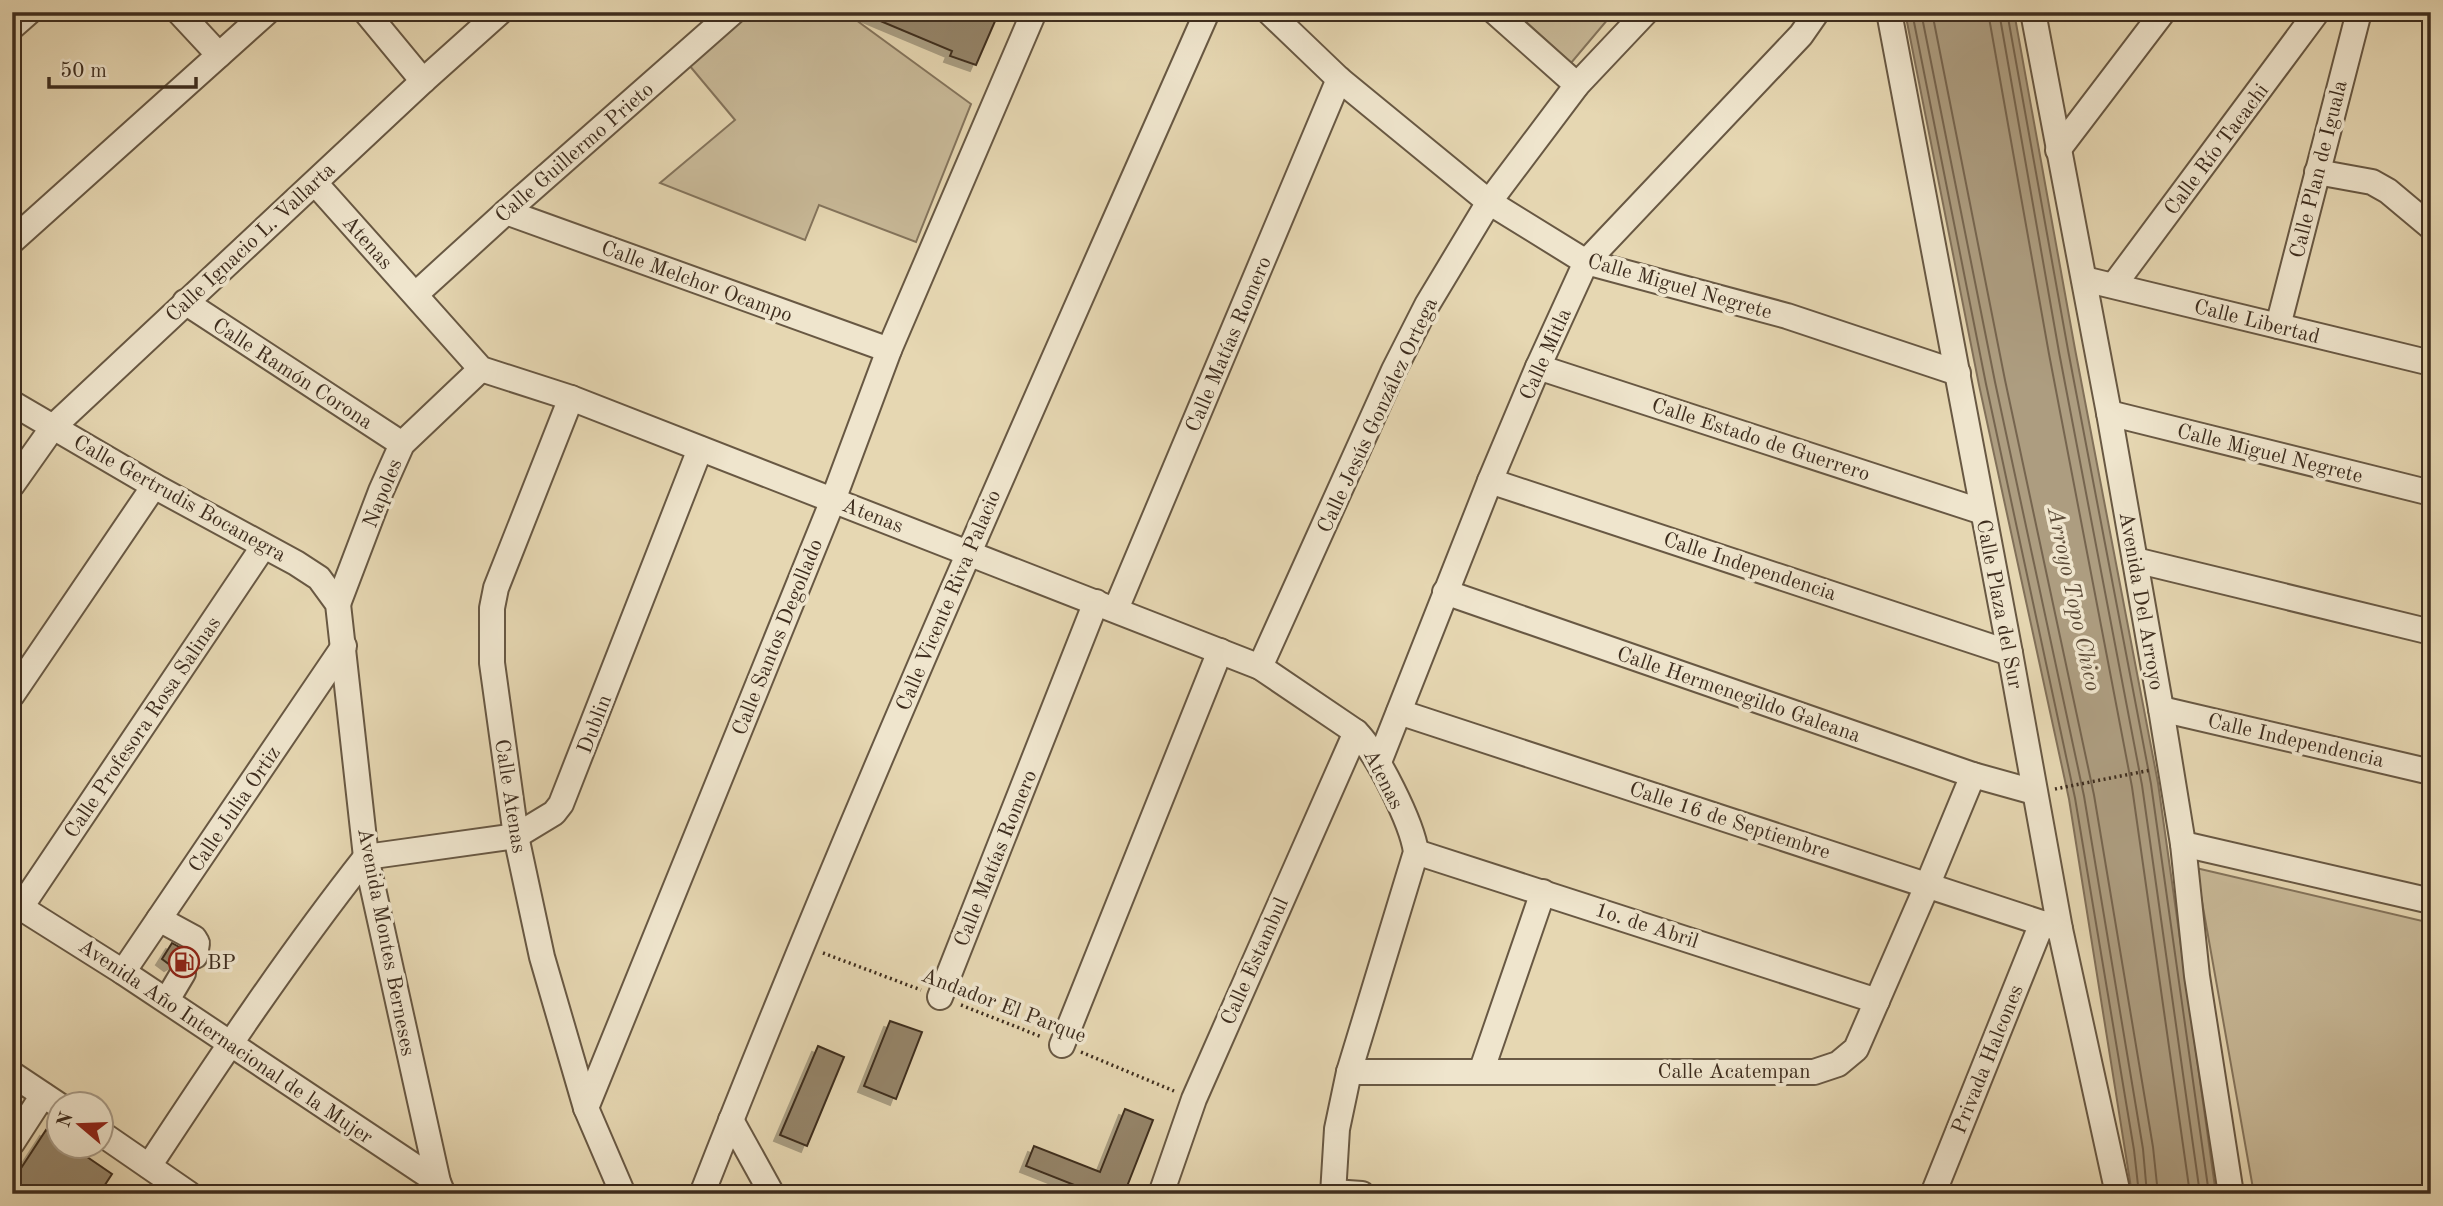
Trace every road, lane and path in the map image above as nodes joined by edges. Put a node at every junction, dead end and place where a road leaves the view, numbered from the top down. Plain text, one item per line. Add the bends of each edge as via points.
1 (29, 12) edge
2 (179, 12) edge
3 (267, 12) edge
4 (366, 12) edge
5 (500, 12) edge
6 (733, 12) edge
7 (1034, 12) edge
8 (1207, 12) edge
9 (1269, 12) edge
10 (1495, 12) edge
11 (1646, 12) edge
12 (1817, 12) edge
13 (1889, 12) edge
14 (2033, 12) edge
15 (2163, 12) edge
16 (2317, 12) edge
17 (2358, 12) edge
18 (12, 27) edge
19 (219, 55) junction
20 (1339, 79) junction
21 (423, 81) junction
22 (1577, 85) junction
23 (2058, 150) junction
24 (2317, 172) junction
25 (315, 183) junction
26 (1489, 202) junction
27 (506, 212) junction
28 (2431, 227) edge
29 (12, 241) edge
30 (1586, 262) junction
31 (2084, 279) junction
32 (2114, 285) junction
33 (416, 294) junction
34 (185, 302) junction
35 (2278, 326) junction
36 (889, 350) junction
37 (2431, 363) edge
38 (1538, 367) junction
39 (481, 369) junction
40 (1958, 373) junction
41 (571, 398) junction
42 (12, 403) edge
43 (2109, 413) junction
44 (53, 426) junction
45 (402, 444) junction
46 (700, 449) junction
47 (1490, 481) junction
48 (12, 485) edge
49 (154, 486) junction
50 (2431, 493) edge
51 (833, 499) junction
52 (1983, 512) junction
53 (263, 547) junction
54 (968, 552) junction
55 (2135, 560) junction
56 (1445, 592) junction
57 (338, 604) junction
58 (1106, 606) junction
59 (2431, 632) edge
60 (344, 646) junction
61 (1220, 651) junction
62 (2010, 653) junction
63 (1260, 667) junction
64 (12, 695) edge
65 (2161, 709) junction
66 (1399, 712) junction
67 (1356, 732) junction
68 (1379, 762) junction
69 (2143, 770) dead end
70 (2431, 772) edge
71 (1973, 775) junction
72 (2043, 791) junction
73 (516, 836) junction
74 (2183, 844) junction
75 (1416, 852) junction
76 (366, 857) junction
77 (1927, 887) junction
78 (1543, 892) junction
79 (2431, 901) edge
80 (17, 904) edge
81 (159, 919) junction
82 (2051, 926) junction
83 (802, 944) junction
84 (123, 972) junction
85 (940, 998) junction
86 (167, 1000) junction
87 (1877, 1001) junction
88 (230, 1042) junction
89 (1062, 1045) junction
90 (1349, 1072) junction
91 (1481, 1072) junction
92 (12, 1074) edge
93 (46, 1097) edge
94 (1194, 1099) junction
95 (46, 1106) edge
96 (586, 1108) junction
97 (731, 1120) junction
98 (12, 1143) edge
99 (116, 1144) edge
100 (1177, 1150) junction
101 (149, 1166) junction
102 (436, 1190) edge
103 (1332, 1193) edge
104 (189, 1194) edge
105 (623, 1194) edge
106 (702, 1194) edge
107 (772, 1194) edge
108 (1161, 1194) edge
109 (1178, 1194) edge
110 (1362, 1194) edge
111 (1933, 1194) edge
112 (2118, 1194) edge
113 (2231, 1194) edge

1 - 18 street
2 - 19 street
3 - 19 street
4 - 21 street
5 - 21 street, Calle Ignacio L. Vallarta
6 - 27 street, Calle Guillermo Prieto
7 - 36 street, Calle Santos Degollado
8 - 54 street, Calle Vicente Riva Palacio
9 - 20 street, Calle Miguel Negrete
10 - 22 street
11 - 22 street, Calle Jesús González Ortega
12 - 30 street, Calle Mitla via 1801,35
13 - 40 street, Calle Plaza del Sur
14 - 23 street, Avenida Del Arroyo
15 - 23 street
16 - 32 street, Calle Río Tacachi
17 - 24 street, Calle Plan de Iguala
19 - 29 street
20 - 26 street, Calle Miguel Negrete
20 - 58 street, Calle Matías Romero
21 - 25 street, Calle Ignacio L. Vallarta
22 - 26 street, Calle Jesús González Ortega
23 - 31 street, Avenida Del Arroyo
24 - 28 street via 2372,182
24 - 35 street, Calle Plan de Iguala
25 - 33 street, Atenas
25 - 34 street, Calle Ignacio L. Vallarta
26 - 30 street, Calle Miguel Negrete
26 - 63 street, Calle Jesús González Ortega via 1410,337
27 - 33 street, Calle Guillermo Prieto
27 - 36 street, Calle Melchor Ocampo
30 - 38 street, Calle Mitla
30 - 40 street, Calle Miguel Negrete via 1787,316
31 - 32 street, Calle Libertad
31 - 43 street, Avenida Del Arroyo
32 - 35 street, Calle Libertad
33 - 39 street, Atenas
34 - 44 street, Calle Ignacio L. Vallarta
34 - 45 street, Calle Ramón Corona
35 - 37 street, Calle Libertad
36 - 51 street, Calle Santos Degollado
38 - 47 street, Calle Mitla
38 - 52 street, Calle Estado de Guerrero
39 - 41 street, Atenas
39 - 45 street, Napoles
40 - 52 street, Calle Plaza del Sur
41 - 46 street, Atenas
41 - 73 street, Calle Atenas via 492,608 492,663
42 - 44 street, Calle Gertrudis Bocanegra
43 - 50 street, Calle Miguel Negrete
43 - 55 street, Avenida Del Arroyo
44 - 48 street, Calle Ignacio L. Vallarta
44 - 49 street, Calle Gertrudis Bocanegra
45 - 57 street, Napoles
46 - 51 street, Atenas
46 - 73 street, Dublin via 568,791 554,813
47 - 56 street, Calle Mitla
47 - 62 street, Calle Independencia
49 - 53 street, Calle Gertrudis Bocanegra
49 - 64 street
51 - 54 street, Atenas
51 - 96 street, Calle Santos Degollado
52 - 62 street, Calle Plaza del Sur
53 - 57 street, Calle Gertrudis Bocanegra via 319,579
53 - 80 street, Calle Profesora Rosa Salinas
54 - 58 street, Atenas
54 - 83 street, Calle Vicente Riva Palacio
55 - 59 street
55 - 65 street, Avenida Del Arroyo
56 - 66 street, Calle Mitla
56 - 71 street, Calle Hermenegildo Galeana
57 - 60 street, Avenida Montes Berneses
58 - 61 street, Atenas
58 - 85 street, Calle Matías Romero
60 - 76 street, Avenida Montes Berneses
60 - 81 street, Calle Julia Ortiz
61 - 63 street, Atenas
61 - 89 street
62 - 72 street, Calle Plaza del Sur
63 - 67 street, Atenas
65 - 70 street, Calle Independencia
65 - 74 street, Avenida Del Arroyo
66 - 68 street, Calle Mitla
66 - 77 street, Calle 16 de Septiembre
67 - 68 street, Atenas
67 - 94 street, Calle Estambul
68 - 75 street, Atenas
69 - 72 path
71 - 72 street, Calle Hermenegildo Galeana
71 - 77 street, Calle Acatempan
72 - 82 street, Calle Plaza del Sur
73 - 76 street, Dublin
73 - 96 street, Calle Atenas via 542,957
74 - 79 street
74 - 113 street, Avenida Del Arroyo via 2197,976
75 - 78 street, 1o. de Abril
75 - 90 street
76 - 88 street
76 - 102 street, Avenida Montes Berneses
77 - 82 street, Calle 16 de Septiembre
77 - 87 street, Calle Acatempan
78 - 87 street, 1o. de Abril
78 - 91 street
80 - 84 street, Avenida Año Internacional de la Mujer
81 - 84 street, Calle Julia Ortiz
81 - 86 street via 197,943
82 - 111 street, Privada Halcones
82 - 112 street, Calle Plaza del Sur
83 - 85 path, Andador El Parque
83 - 97 street, Calle Vicente Riva Palacio
84 - 86 street, Avenida Año Internacional de la Mujer
85 - 89 path, Andador El Parque
86 - 88 street, Avenida Año Internacional de la Mujer
87 - 91 street, Calle Acatempan via 1856,1049 1827,1069 1814,1072
88 - 101 street
88 - 102 street, Avenida Año Internacional de la Mujer
89 - 94 path, Andador El Parque
90 - 91 street, Calle Acatempan
90 - 103 street via 1337,1129
92 - 93 street
94 - 100 street, Calle Estambul
95 - 98 street
96 - 105 street, Calle Atenas
97 - 106 street, Calle Vicente Riva Palacio
97 - 107 street
99 - 101 street
100 - 108 street, Calle Estambul
100 - 109 street
101 - 104 street
103 - 110 street

